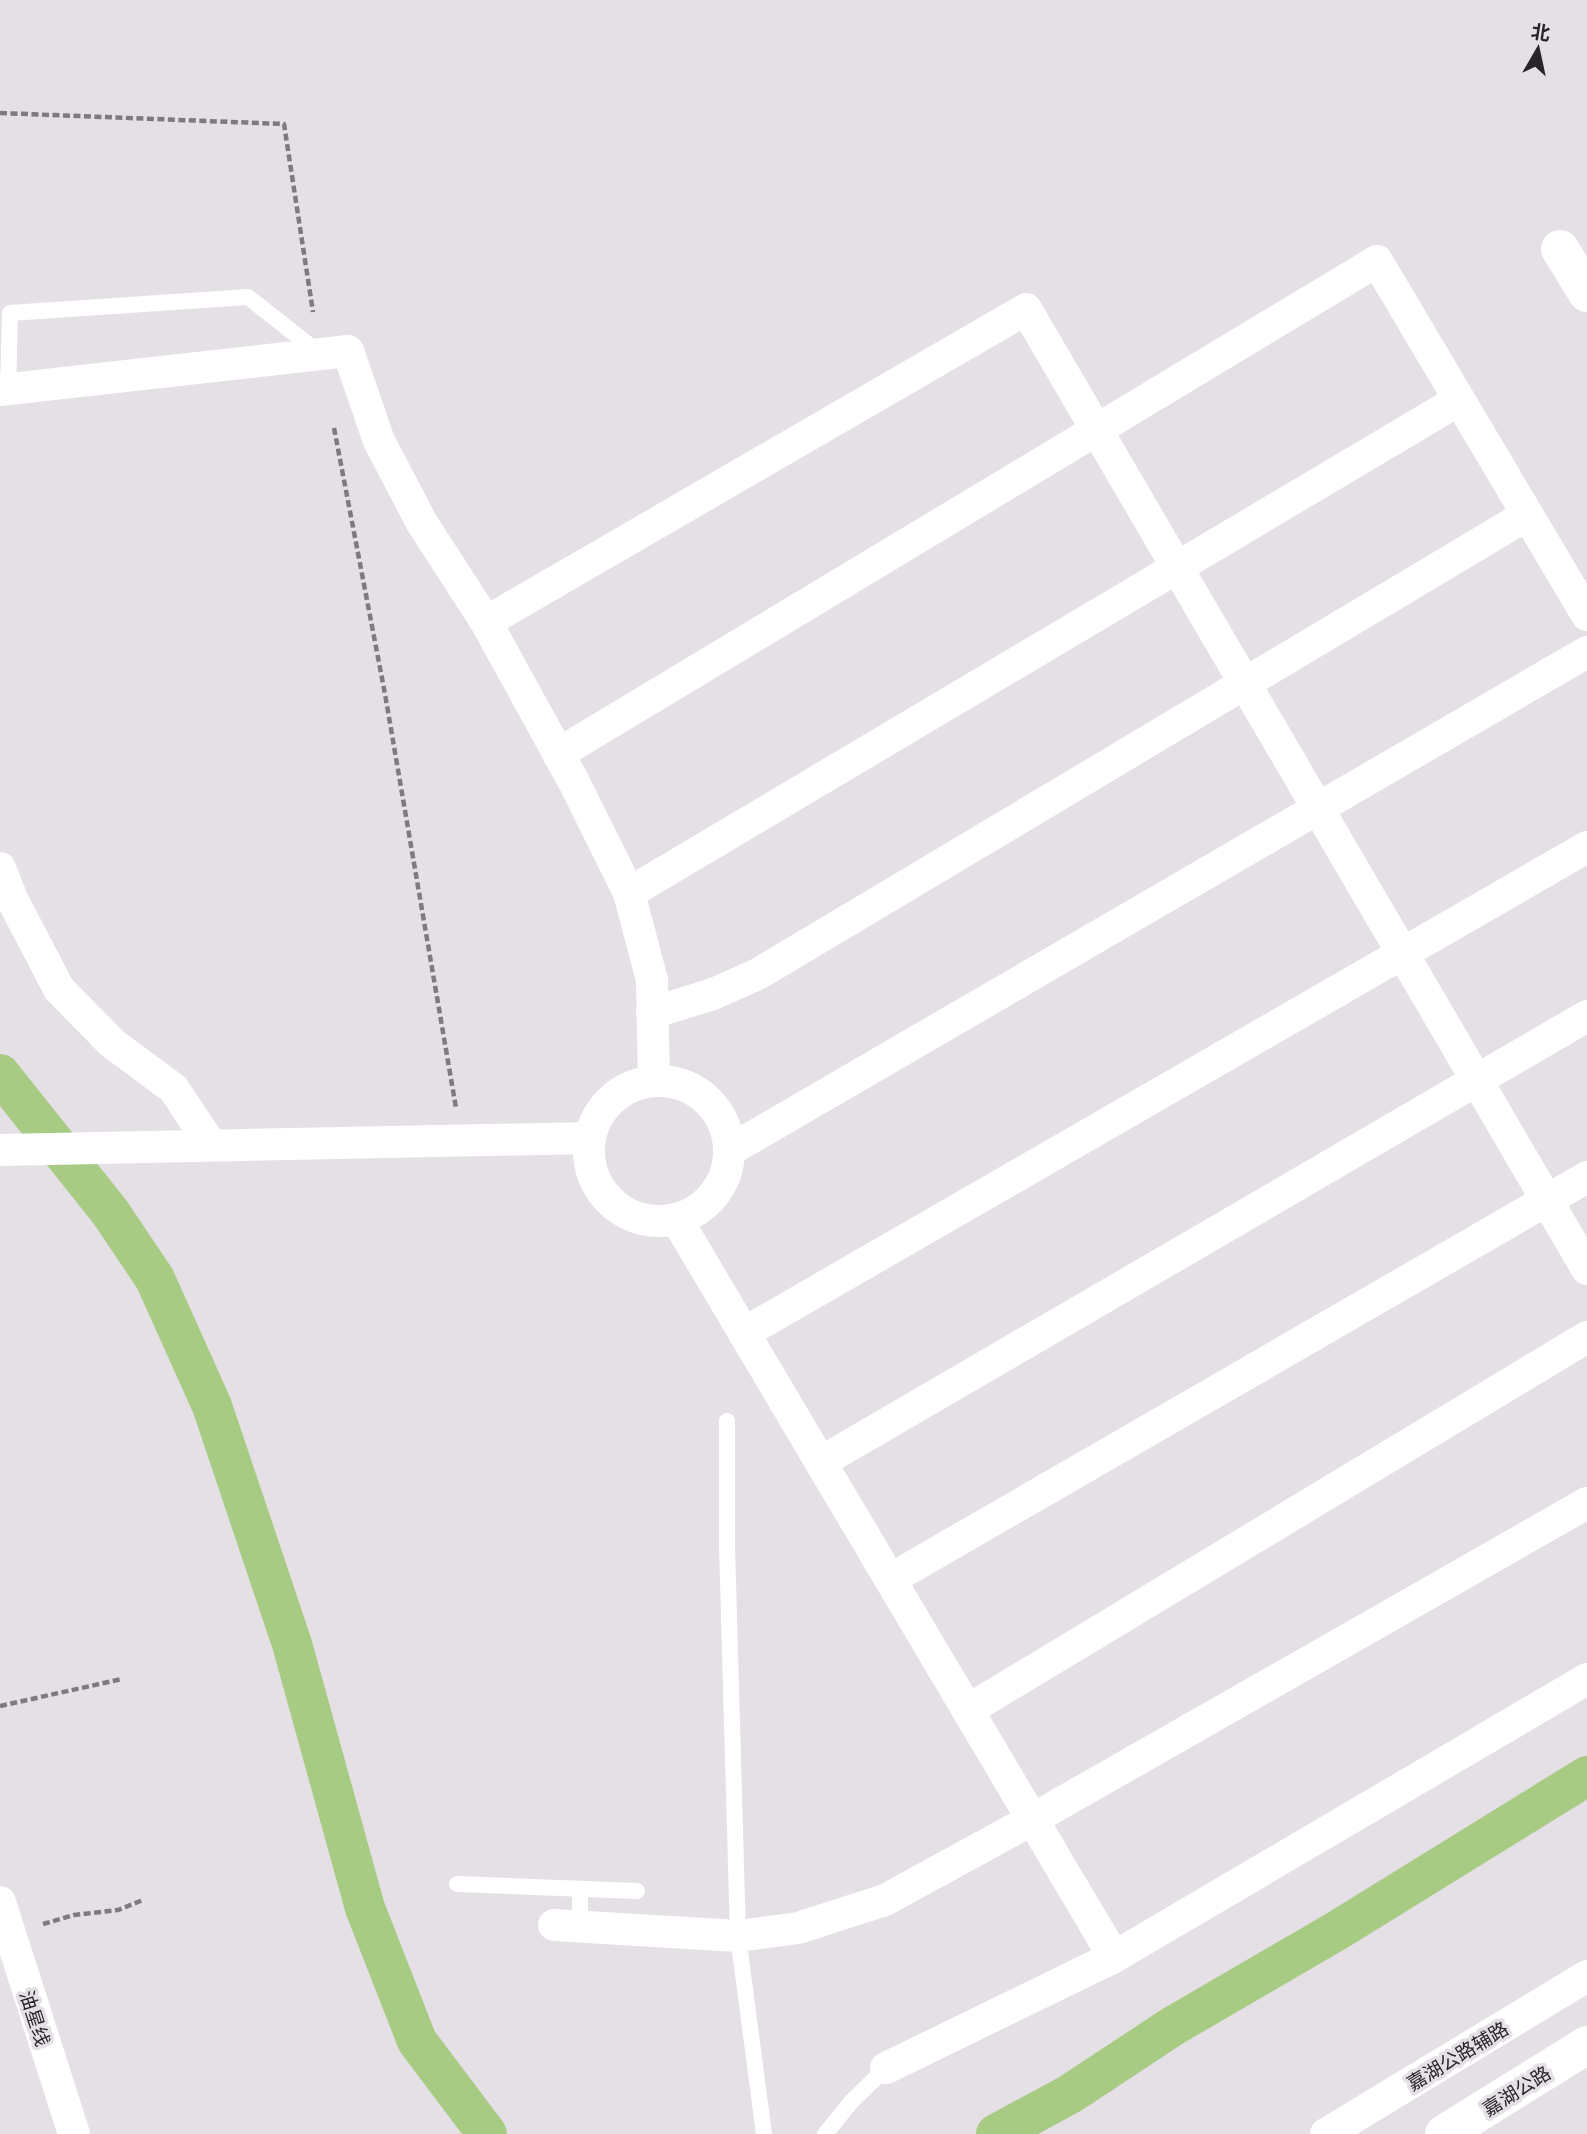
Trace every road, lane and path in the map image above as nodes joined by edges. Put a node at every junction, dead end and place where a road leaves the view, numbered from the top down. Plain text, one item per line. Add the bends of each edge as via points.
1 (0, 113) edge
2 (1560, 248) dead end
3 (1587, 293) edge
4 (320, 354) junction
5 (4, 389) edge
6 (1459, 400) junction
7 (333, 422) dead end
8 (1097, 430) junction
9 (1527, 515) junction
10 (1177, 568) junction
11 (1587, 615) edge
12 (486, 622) junction
13 (1587, 653) edge
14 (1245, 683) junction
15 (558, 754) junction
16 (1318, 808) junction
17 (1587, 847) edge
18 (0, 868) edge
19 (629, 893) junction
20 (1403, 953) junction
21 (652, 1013) junction
22 (1587, 1016) edge
23 (654, 1080) junction
24 (1476, 1080) junction
25 (589, 1138) junction
26 (462, 1141) junction
27 (211, 1145) junction
28 (0, 1150) edge
29 (730, 1150) junction
30 (1587, 1177) edge
31 (1547, 1200) junction
32 (677, 1220) junction
33 (1587, 1269) edge
34 (744, 1333) junction
35 (1587, 1337) edge
36 (727, 1421) dead end
37 (821, 1462) junction
38 (1587, 1503) edge
39 (891, 1579) junction
40 (122, 1679) dead end
41 (1587, 1679) edge
42 (0, 1706) edge
43 (968, 1710) junction
44 (1033, 1819) junction
45 (457, 1884) dead end
46 (580, 1889) junction
47 (638, 1891) dead end
48 (143, 1900) dead end
49 (0, 1902) edge
50 (567, 1926) joint
51 (9, 1933) junction
52 (738, 1936) junction
53 (1114, 1956) junction
54 (1587, 1976) edge
55 (1587, 2045) edge
56 (886, 2068) joint
57 (74, 2134) edge
58 (764, 2134) edge
59 (825, 2134) edge
60 (1326, 2134) edge
61 (1444, 2134) edge

1 - 4 path via 284,124
2 - 3 main road
4 - 5 street
4 - 5 lane via 248,297 10,313
4 - 12 street via 348,351 380,441 422,523
6 - 8 street via 1377,261
6 - 9 street
6 - 10 street
7 - 26 path
8 - 10 street
8 - 12 street via 1026,309
8 - 15 street
9 - 11 street
9 - 14 street
10 - 14 street
10 - 19 street
12 - 15 street
13 - 16 street
14 - 16 street
14 - 21 street via 758,974
15 - 19 street
16 - 20 street
16 - 29 street
17 - 20 street
18 - 27 street via 58,989 112,1043 174,1088
19 - 21 street via 652,981
20 - 24 street
20 - 34 street
21 - 23 street
22 - 24 street
23 - 25 street via 611,1098 597,1116
23 - 29 street via 677,1082 699,1091 727,1128
24 - 31 street
24 - 37 street
25 - 26 street
25 - 32 street via 589,1162 596,1184 611,1203 630,1215 653,1221
26 - 27 street
27 - 28 street
29 - 32 street via 727,1174 716,1194
30 - 31 street
31 - 33 street
31 - 39 street
32 - 34 street
34 - 37 street
35 - 43 street
36 - 52 lane
37 - 39 street
38 - 44 street
39 - 43 street
40 - 42 path
41 - 53 street
43 - 44 street
44 - 52 street via 885,1900 797,1928
44 - 53 street
45 - 46 lane
46 - 47 lane
46 - 50 lane
48 - 51 path via 118,1910 74,1915
49 - 51 street, 油星线
50 - 52 street
51 - 57 street, 油星线
52 - 58 lane
53 - 56 street
54 - 60 street, 嘉湖公路辅路
55 - 61 main road, 嘉湖公路
56 - 59 lane

